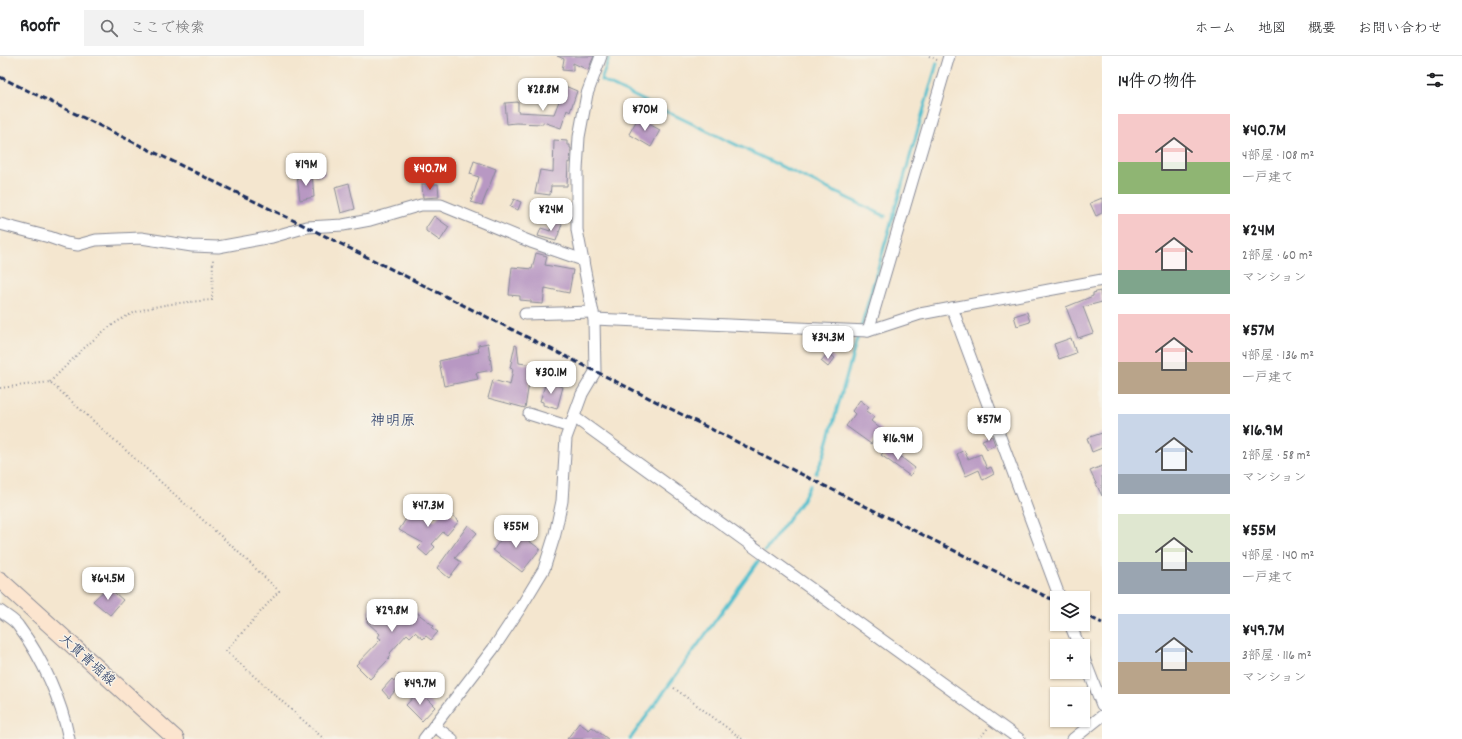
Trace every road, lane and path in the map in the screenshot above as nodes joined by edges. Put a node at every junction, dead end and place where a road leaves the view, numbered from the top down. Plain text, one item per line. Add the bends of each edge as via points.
1 (601, 56) edge
2 (929, 56) edge
3 (949, 56) edge
4 (935, 59) dead end
5 (0, 224) edge
6 (213, 246) junction
7 (583, 260) junction
8 (1102, 280) edge
9 (952, 308) junction
10 (525, 314) dead end
11 (593, 315) junction
12 (868, 331) junction
13 (50, 382) junction
14 (0, 388) edge
15 (529, 414) dead end
16 (572, 422) junction
17 (0, 580) edge
18 (1057, 591) edge
19 (0, 611) edge
20 (1090, 674) edge
21 (674, 688) dead end
22 (1102, 705) edge
23 (1102, 716) edge
24 (434, 726) junction
25 (69, 739) edge
26 (176, 739) edge
27 (324, 739) edge
28 (424, 739) edge
29 (452, 739) edge
30 (742, 739) edge
31 (1019, 739) edge
32 (1073, 739) edge

1 - 7 street via 587,94 579,137 577,230
2 - 4 path
3 - 12 street
5 - 6 street via 78,245 96,240 141,238 192,246
6 - 7 street via 272,237 307,227 370,220 422,205 441,205
6 - 13 path via 212,300 173,304 136,312 104,331
7 - 11 street
8 - 9 street
9 - 12 street via 920,314
9 - 18 street
10 - 11 street
11 - 12 street
11 - 16 street via 595,372 582,394
13 - 14 path
13 - 27 path via 279,591 226,651
15 - 16 street
16 - 24 street via 565,445 560,508 544,569 493,649
16 - 31 street
17 - 26 main road, 大貫青堀線
19 - 25 street via 18,625 36,654 65,719
20 - 22 street
21 - 30 path
23 - 32 street
24 - 28 street
24 - 29 street

